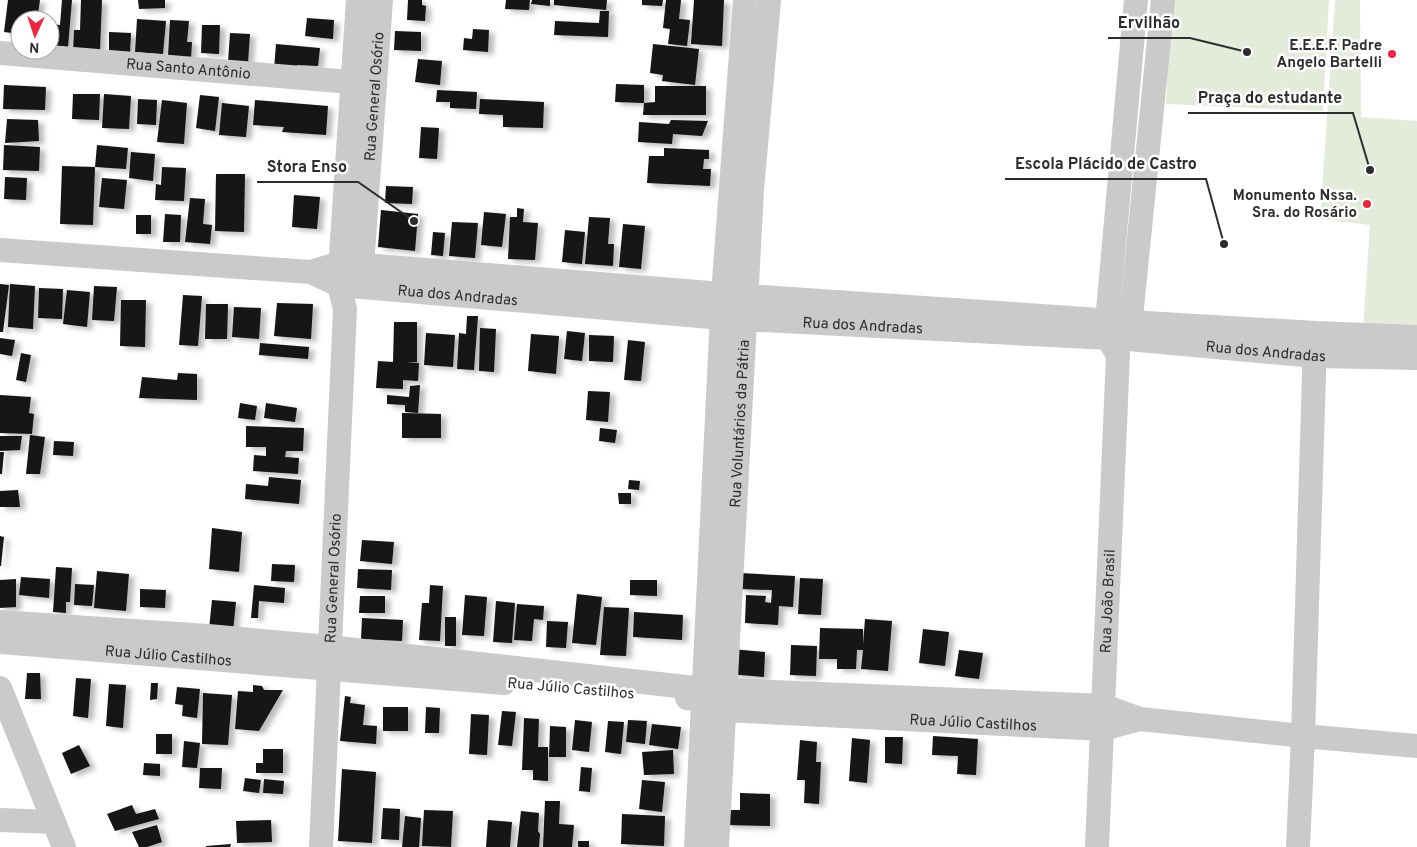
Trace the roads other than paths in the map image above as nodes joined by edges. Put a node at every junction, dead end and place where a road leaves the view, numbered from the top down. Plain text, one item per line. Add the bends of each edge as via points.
1 (358, 0) edge
2 (381, 0) edge
3 (745, 0) edge
4 (769, 0) edge
5 (1136, 0) edge
6 (1163, 0) edge
7 (0, 53) edge
8 (753, 62) junction
9 (364, 83) junction
10 (744, 171) junction
11 (0, 250) edge
12 (351, 275) junction
13 (478, 285) junction
14 (724, 294) junction
15 (738, 311) junction
16 (1118, 335) junction
17 (1417, 337) edge
18 (1315, 344) junction
19 (1417, 358) edge
20 (0, 622) edge
21 (0, 642) edge
22 (207, 647) junction
23 (328, 657) junction
24 (0, 688) edge
25 (714, 697) junction
26 (1104, 717) junction
27 (1303, 736) junction
28 (1417, 746) edge
29 (0, 820) edge
30 (54, 822) junction
31 (64, 847) edge
32 (321, 847) edge
33 (696, 847) edge
34 (717, 847) edge
35 (1097, 847) edge
36 (1298, 847) edge

1 - 9 street, Rua General Osório
2 - 9 street, Rua General Osório
3 - 8 street, Rua Voluntários da Pátria
4 - 8 street, Rua Voluntários da Pátria
5 - 16 street, Rua João Brasil
6 - 16 street, Rua João Brasil
7 - 9 street, Rua Santo Antônio
8 - 10 street, Rua Voluntários da Pátria
9 - 12 street, Rua General Osório
10 - 14 street, Rua Voluntários da Pátria
10 - 15 street, Rua Voluntários da Pátria
11 - 12 street, Rua dos Andradas
12 - 13 street, Rua dos Andradas
12 - 23 street, Rua General Osório via 345,309
13 - 14 street, Rua dos Andradas
13 - 15 street, Rua dos Andradas
14 - 15 street, Rua Voluntários da Pátria
15 - 16 street, Rua dos Andradas via 984,322
15 - 25 street, Rua Voluntários da Pátria via 729,409
16 - 18 street, Rua dos Andradas
16 - 26 street, Rua João Brasil
17 - 18 street, Rua dos Andradas
18 - 19 street, Rua dos Andradas
18 - 27 street
20 - 22 street, Rua Júlio Castilhos
21 - 22 street, Rua Júlio Castilhos
22 - 23 street, Rua Júlio Castilhos
23 - 25 street, Rua Júlio Castilhos
23 - 32 street, Rua General Osório
24 - 30 street
25 - 26 street, Rua Júlio Castilhos
25 - 33 street, Rua Voluntários da Pátria
25 - 34 street, Rua Voluntários da Pátria
26 - 27 street, Rua Júlio Castilhos
26 - 35 street, Rua João Brasil
27 - 28 street, Rua Júlio Castilhos
27 - 36 street
29 - 30 street
30 - 31 street

